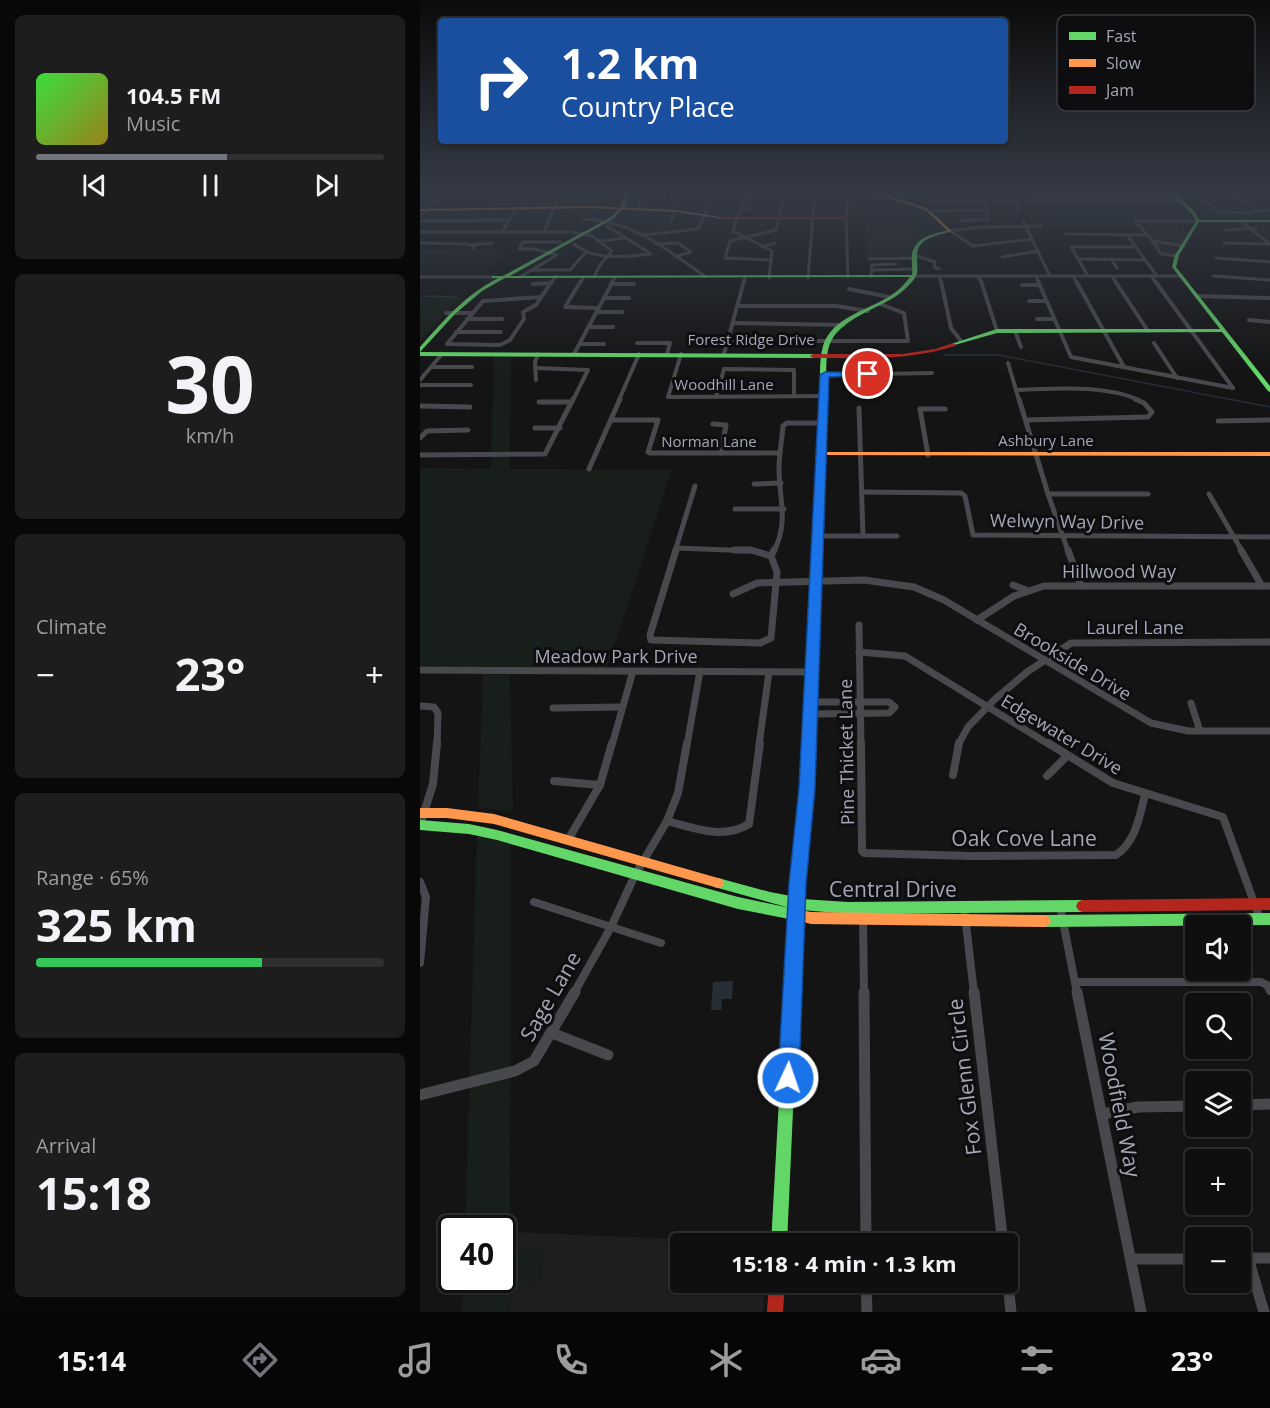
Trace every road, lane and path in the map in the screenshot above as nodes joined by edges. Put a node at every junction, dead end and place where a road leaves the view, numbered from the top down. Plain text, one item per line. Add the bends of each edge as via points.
1 (541, 251) edge
2 (611, 251) edge
3 (647, 251) edge
4 (667, 251) edge
5 (690, 251) edge
6 (728, 251) edge
7 (772, 251) edge
8 (810, 251) edge
9 (847, 251) edge
10 (915, 251) edge
11 (1037, 251) edge
12 (1038, 251) edge
13 (1073, 251) edge
14 (1139, 251) edge
15 (1159, 251) edge
16 (1175, 251) edge
17 (546, 252) junction
18 (585, 253) joint
19 (1172, 255) junction
20 (608, 256) junction
21 (675, 257) junction
22 (914, 257) junction
23 (1002, 257) dead end
24 (1216, 258) dead end
25 (869, 259) dead end
26 (1078, 259) junction
27 (772, 260) junction
28 (1112, 260) junction
29 (1146, 260) junction
30 (935, 262) dead end
31 (1270, 262) edge
32 (1117, 268) dead end
33 (532, 270) junction
34 (896, 270) junction
35 (872, 273) junction
36 (915, 273) junction
37 (940, 276) junction
38 (977, 276) junction
39 (1035, 276) junction
40 (1050, 276) junction
41 (1073, 276) junction
42 (1088, 276) junction
43 (1113, 276) junction
44 (1151, 276) junction
45 (1157, 276) junction
46 (1180, 276) junction
47 (1213, 276) dead end
48 (498, 277) junction
49 (520, 277) junction
50 (589, 277) junction
51 (706, 277) junction
52 (848, 277) junction
53 (420, 278) edge
54 (745, 278) junction
55 (769, 278) junction
56 (808, 278) junction
57 (553, 280) junction
58 (1270, 280) edge
59 (613, 281) junction
60 (533, 284) dead end
61 (634, 284) dead end
62 (1022, 285) dead end
63 (1039, 285) junction
64 (875, 288) dead end
65 (849, 289) dead end
66 (867, 292) junction
67 (1196, 296) junction
68 (541, 297) junction
69 (889, 297) junction
70 (604, 298) junction
71 (629, 298) dead end
72 (1270, 298) edge
73 (1029, 301) dead end
74 (1046, 301) junction
75 (880, 304) junction
76 (738, 306) junction
77 (598, 310) junction
78 (868, 311) junction
79 (450, 312) junction
80 (472, 312) junction
81 (621, 312) dead end
82 (467, 319) junction
83 (502, 319) dead end
84 (1037, 319) dead end
85 (1054, 319) junction
86 (1249, 320) dead end
87 (733, 322) junction
88 (1270, 322) edge
89 (843, 325) junction
90 (589, 327) junction
91 (613, 327) dead end
92 (997, 331) junction
93 (1015, 331) junction
94 (1059, 331) junction
95 (1104, 331) junction
96 (1148, 331) junction
97 (1192, 331) junction
98 (1222, 331) junction
99 (456, 332) junction
100 (501, 332) dead end
101 (420, 341) edge
102 (728, 341) junction
103 (961, 341) junction
104 (637, 343) dead end
105 (826, 343) junction
106 (1155, 343) dead end
107 (580, 344) junction
108 (604, 344) dead end
109 (1021, 347) dead end
110 (420, 352) edge
111 (442, 354) junction
112 (538, 354) junction
113 (574, 354) junction
114 (639, 354) junction
115 (667, 354) junction
116 (681, 354) junction
117 (724, 354) junction
118 (825, 354) junction
119 (1008, 363) dead end
120 (432, 367) junction
121 (472, 367) dead end
122 (1124, 367) junction
123 (535, 368) junction
124 (932, 374) dead end
125 (825, 375) junction
126 (1177, 378) junction
127 (420, 380) edge
128 (536, 380) dead end
129 (420, 385) edge
130 (471, 386) dead end
131 (1016, 390) junction
132 (1270, 390) edge
133 (794, 396) junction
134 (824, 396) junction
135 (716, 397) junction
136 (539, 402) dead end
137 (572, 402) junction
138 (420, 406) edge
139 (470, 407) dead end
140 (859, 408) dead end
141 (945, 409) dead end
142 (610, 420) junction
143 (1026, 420) junction
144 (1218, 420) dead end
145 (1270, 420) edge
146 (823, 423) junction
147 (714, 424) dead end
148 (535, 428) dead end
149 (560, 428) junction
150 (468, 430) dead end
151 (420, 438) edge
152 (721, 453) junction
153 (780, 453) junction
154 (822, 454) junction
155 (860, 454) junction
156 (1270, 454) edge
157 (420, 455) edge
158 (928, 455) junction
159 (1036, 455) junction
160 (589, 469) dead end
161 (781, 483) junction
162 (754, 484) dead end
163 (695, 486) dead end
164 (862, 492) junction
165 (1048, 494) junction
166 (1148, 494) dead end
167 (1209, 494) dead end
168 (735, 509) dead end
169 (784, 509) junction
170 (818, 536) junction
171 (863, 536) junction
172 (897, 536) dead end
173 (1064, 537) junction
174 (1234, 537) junction
175 (1270, 537) edge
176 (676, 548) junction
177 (771, 556) junction
178 (776, 582) junction
179 (817, 582) junction
180 (1013, 585) dead end
181 (1081, 586) junction
182 (1262, 586) junction
183 (1270, 586) edge
184 (1026, 590) junction
185 (734, 594) dead end
186 (977, 620) junction
187 (860, 624) dead end
188 (1270, 642) edge
189 (859, 652) junction
190 (1044, 660) junction
191 (420, 670) edge
192 (633, 671) junction
193 (700, 671) junction
194 (769, 672) junction
195 (812, 672) junction
196 (861, 701) junction
197 (811, 702) junction
198 (1191, 703) dead end
199 (420, 706) edge
200 (621, 707) junction
201 (986, 707) junction
202 (553, 708) dead end
203 (862, 713) junction
204 (811, 714) junction
205 (1200, 731) junction
206 (1270, 731) edge
207 (1067, 756) junction
208 (953, 775) dead end
209 (1047, 776) dead end
210 (554, 781) dead end
211 (600, 784) junction
212 (1144, 795) junction
213 (423, 813) edge
214 (667, 821) junction
215 (420, 825) edge
216 (567, 840) junction
217 (862, 851) joint
218 (643, 862) junction
219 (635, 875) junction
220 (420, 882) edge
221 (534, 902) dead end
222 (796, 904) junction
223 (1254, 904) junction
224 (1270, 904) edge
225 (1060, 906) junction
226 (964, 907) junction
227 (863, 913) junction
228 (796, 915) junction
229 (1260, 919) junction
230 (1270, 919) edge
231 (965, 920) junction
232 (1063, 921) junction
233 (611, 927) junction
234 (661, 943) dead end
235 (420, 963) edge
236 (1076, 982) junction
237 (1270, 991) edge
238 (552, 1033) junction
239 (608, 1055) dead end
240 (420, 1095) edge
241 (1270, 1104) edge
242 (1251, 1105) edge
243 (1185, 1106) edge
244 (1103, 1114) junction
245 (780, 1233) edge
246 (866, 1233) edge
247 (1002, 1233) edge
248 (1185, 1258) edge
249 (1251, 1258) edge
250 (1270, 1258) edge
251 (1131, 1259) junction
252 (1251, 1277) edge
253 (777, 1293) edge
254 (866, 1293) edge
255 (1009, 1293) edge
256 (776, 1312) edge
257 (867, 1312) edge
258 (1011, 1312) edge
259 (1141, 1312) edge
260 (1264, 1312) edge

1 - 17 street
2 - 20 street
3 - 20 street via 651,254
4 - 21 street
5 - 21 street
6 - 27 street via 726,260
7 - 27 street
8 - 56 street
9 - 52 street
10 - 22 main road
11 - 23 street
12 - 40 street
13 - 26 street
14 - 29 street
15 - 19 street
16 - 19 main road
17 - 33 street via 557,255
17 - 48 main road
18 - 20 street
18 - 33 street via 570,270
19 - 46 main road
20 - 50 street
21 - 51 street
22 - 25 street
22 - 30 street
22 - 36 main road
24 - 31 street
26 - 28 street
26 - 42 street
27 - 55 street
28 - 29 street
28 - 32 street
29 - 45 street
33 - 49 street
34 - 35 street
34 - 35 street via 896,262 873,265
34 - 36 street
35 - 36 main road
35 - 52 main road
36 - 37 street
36 - 69 main road via 907,285
37 - 38 street
37 - 103 street via 951,328
38 - 39 street
38 - 92 street
39 - 40 street
39 - 63 street
40 - 41 street
41 - 42 street
41 - 95 street
42 - 43 street
43 - 44 street
43 - 96 street
44 - 45 street
44 - 97 street
45 - 46 street
46 - 67 main road
47 - 58 street
48 - 49 main road
48 - 53 street
48 - 79 main road via 464,296
49 - 57 main road
50 - 57 main road
50 - 59 main road
50 - 77 street via 565,307
51 - 54 main road
51 - 59 main road
52 - 56 main road
54 - 55 main road
54 - 76 street
55 - 56 main road
57 - 60 street
57 - 68 street
59 - 61 street
59 - 70 street
62 - 63 street
63 - 74 street
64 - 66 street
65 - 66 street
66 - 69 street
67 - 72 street
67 - 98 main road
68 - 80 street via 483,301
68 - 99 street via 523,312 524,319 510,340 500,345 447,344
69 - 75 main road
70 - 71 street
70 - 77 street
73 - 74 street
74 - 85 street
75 - 78 main road
75 - 105 street via 904,313 908,341
76 - 78 street via 836,306
76 - 87 street
77 - 81 street
77 - 90 street
78 - 89 main road
79 - 80 street
79 - 101 main road
79 - 110 main road
80 - 82 street
82 - 83 street
82 - 99 street
84 - 85 street
85 - 94 street
86 - 88 street
87 - 89 street
87 - 102 street
89 - 105 main road
90 - 91 street
90 - 107 street
92 - 93 main road, Forest Ridge Drive
92 - 103 main road, Forest Ridge Drive
93 - 94 main road, Forest Ridge Drive
93 - 109 street
94 - 95 main road, Forest Ridge Drive
94 - 122 street via 1073,358
95 - 96 main road, Forest Ridge Drive
95 - 122 street
96 - 97 main road, Forest Ridge Drive
97 - 98 main road, Forest Ridge Drive
97 - 126 street via 1233,388
98 - 132 main road
99 - 100 street
102 - 105 street
102 - 117 street
103 - 118 main road, Forest Ridge Drive via 941,351 917,355
104 - 115 street via 670,343
105 - 118 main road
106 - 126 street
107 - 108 street
107 - 113 street
110 - 111 main road, Forest Ridge Drive
111 - 112 main road, Forest Ridge Drive
111 - 120 street
112 - 113 main road, Forest Ridge Drive
112 - 123 street
113 - 114 main road, Forest Ridge Drive
114 - 115 main road, Forest Ridge Drive
114 - 142 street
115 - 116 main road, Forest Ridge Drive
116 - 117 main road, Forest Ridge Drive
116 - 135 street, Woodhill Lane via 667,396
117 - 118 main road, Forest Ridge Drive
118 - 125 main road
119 - 131 street
120 - 121 street
120 - 127 street
122 - 126 street
123 - 128 street
123 - 137 street via 588,370
124 - 125 street
125 - 134 main road
129 - 130 street
131 - 143 street
131 - 143 street via 1109,391 1151,409 1150,415 1131,420
133 - 134 street, Woodhill Lane
133 - 135 street, Woodhill Lane
133 - 135 street via 795,370 724,369
134 - 146 main road
136 - 137 street
137 - 149 street
138 - 139 street
140 - 155 street
141 - 158 street via 921,409
142 - 152 street, Norman Lane via 658,420 650,453
142 - 160 street
143 - 159 street
144 - 145 street
146 - 153 street via 784,424
146 - 154 main road
147 - 152 street via 726,425
148 - 149 street
149 - 157 street via 543,454
150 - 151 street via 427,430
152 - 153 street, Norman Lane
153 - 161 street
154 - 155 main road, Ashbury Lane
154 - 170 main road
155 - 158 main road, Ashbury Lane
155 - 164 street
156 - 159 main road, Ashbury Lane
158 - 159 main road, Ashbury Lane
159 - 165 street
161 - 162 street
161 - 169 street
163 - 176 street
164 - 171 street
164 - 173 street, Welwyn Way Drive via 961,493 973,535
165 - 166 street
165 - 173 street
167 - 174 street
168 - 169 street
169 - 177 street via 778,543
170 - 171 street
170 - 179 main road
171 - 172 street
173 - 174 street, Welwyn Way Drive
173 - 181 street
174 - 175 street, Welwyn Way Drive
174 - 182 street
176 - 177 street via 751,550
176 - 178 street via 651,640 766,641 771,635
177 - 178 street via 777,568
178 - 179 street, Brookside Drive
178 - 185 street, Brookside Drive via 757,584
179 - 186 street, Brookside Drive via 914,587
179 - 195 main road
180 - 184 street
181 - 182 street, Hillwood Way
181 - 184 street, Hillwood Way
182 - 183 street, Hillwood Way
184 - 186 street, Hillwood Way
186 - 190 street, Brookside Drive
187 - 189 street, Pine Thicket Lane
188 - 190 street, Laurel Lane via 1075,642
189 - 196 street, Pine Thicket Lane
189 - 201 street, Edgewater Drive via 905,656
190 - 201 street, Laurel Lane
190 - 205 street, Brookside Drive via 1151,723
191 - 192 street, Meadow Park Drive
192 - 193 street, Meadow Park Drive
192 - 200 street
193 - 194 street, Meadow Park Drive
193 - 214 street, Sage Lane via 678,793
194 - 195 street, Meadow Park Drive
194 - 214 street via 749,824 742,829 711,832
195 - 197 main road
196 - 197 street
196 - 203 street, Pine Thicket Lane
196 - 203 street via 889,702 895,707 889,713
197 - 204 main road
198 - 205 street
199 - 213 street via 434,707 438,713 434,784
200 - 202 street
200 - 211 street
201 - 207 street, Edgewater Drive
201 - 208 street, Laurel Lane via 961,738
203 - 204 street
203 - 217 street, Pine Thicket Lane
204 - 222 main road
205 - 206 street, Brookside Drive
207 - 209 street
207 - 212 street, Edgewater Drive via 1113,783
210 - 211 street
211 - 216 street
212 - 217 street, Oak Cove Lane via 1135,832 1124,851 1116,855 971,856
212 - 223 street, Edgewater Drive via 1223,817
213 - 215 street
213 - 216 main road, Central Drive via 494,819
214 - 218 street, Sage Lane
215 - 219 main road, Central Drive via 497,835
216 - 218 main road, Central Drive
218 - 219 street, Sage Lane
218 - 222 main road, Central Drive
219 - 228 main road, Central Drive
219 - 233 street, Sage Lane
220 - 235 street via 426,897
221 - 233 street
222 - 227 main road, Central Drive
222 - 228 main road
223 - 224 main road, Central Drive
223 - 225 main road, Central Drive
223 - 229 street, Edgewater Drive
225 - 226 main road, Central Drive
225 - 232 street, Woodfield Way
226 - 227 main road, Central Drive
226 - 231 street, Fox Glenn Circle
227 - 228 main road, Central Drive via 829,920
227 - 231 main road, Central Drive
227 - 246 street
228 - 245 main road
229 - 230 main road, Central Drive
229 - 232 main road, Central Drive
231 - 232 main road, Central Drive
231 - 247 street, Fox Glenn Circle
232 - 236 street, Woodfield Way
233 - 234 street
233 - 238 street, Sage Lane
236 - 237 street via 1261,982
236 - 244 street, Woodfield Way
238 - 239 street
238 - 240 street, Sage Lane via 534,1061 515,1071
241 - 242 street
243 - 244 street via 1138,1107
244 - 251 street, Woodfield Way
248 - 251 street
249 - 250 street
251 - 259 street, Woodfield Way
252 - 260 street
253 - 256 main road
254 - 257 street
255 - 258 street

